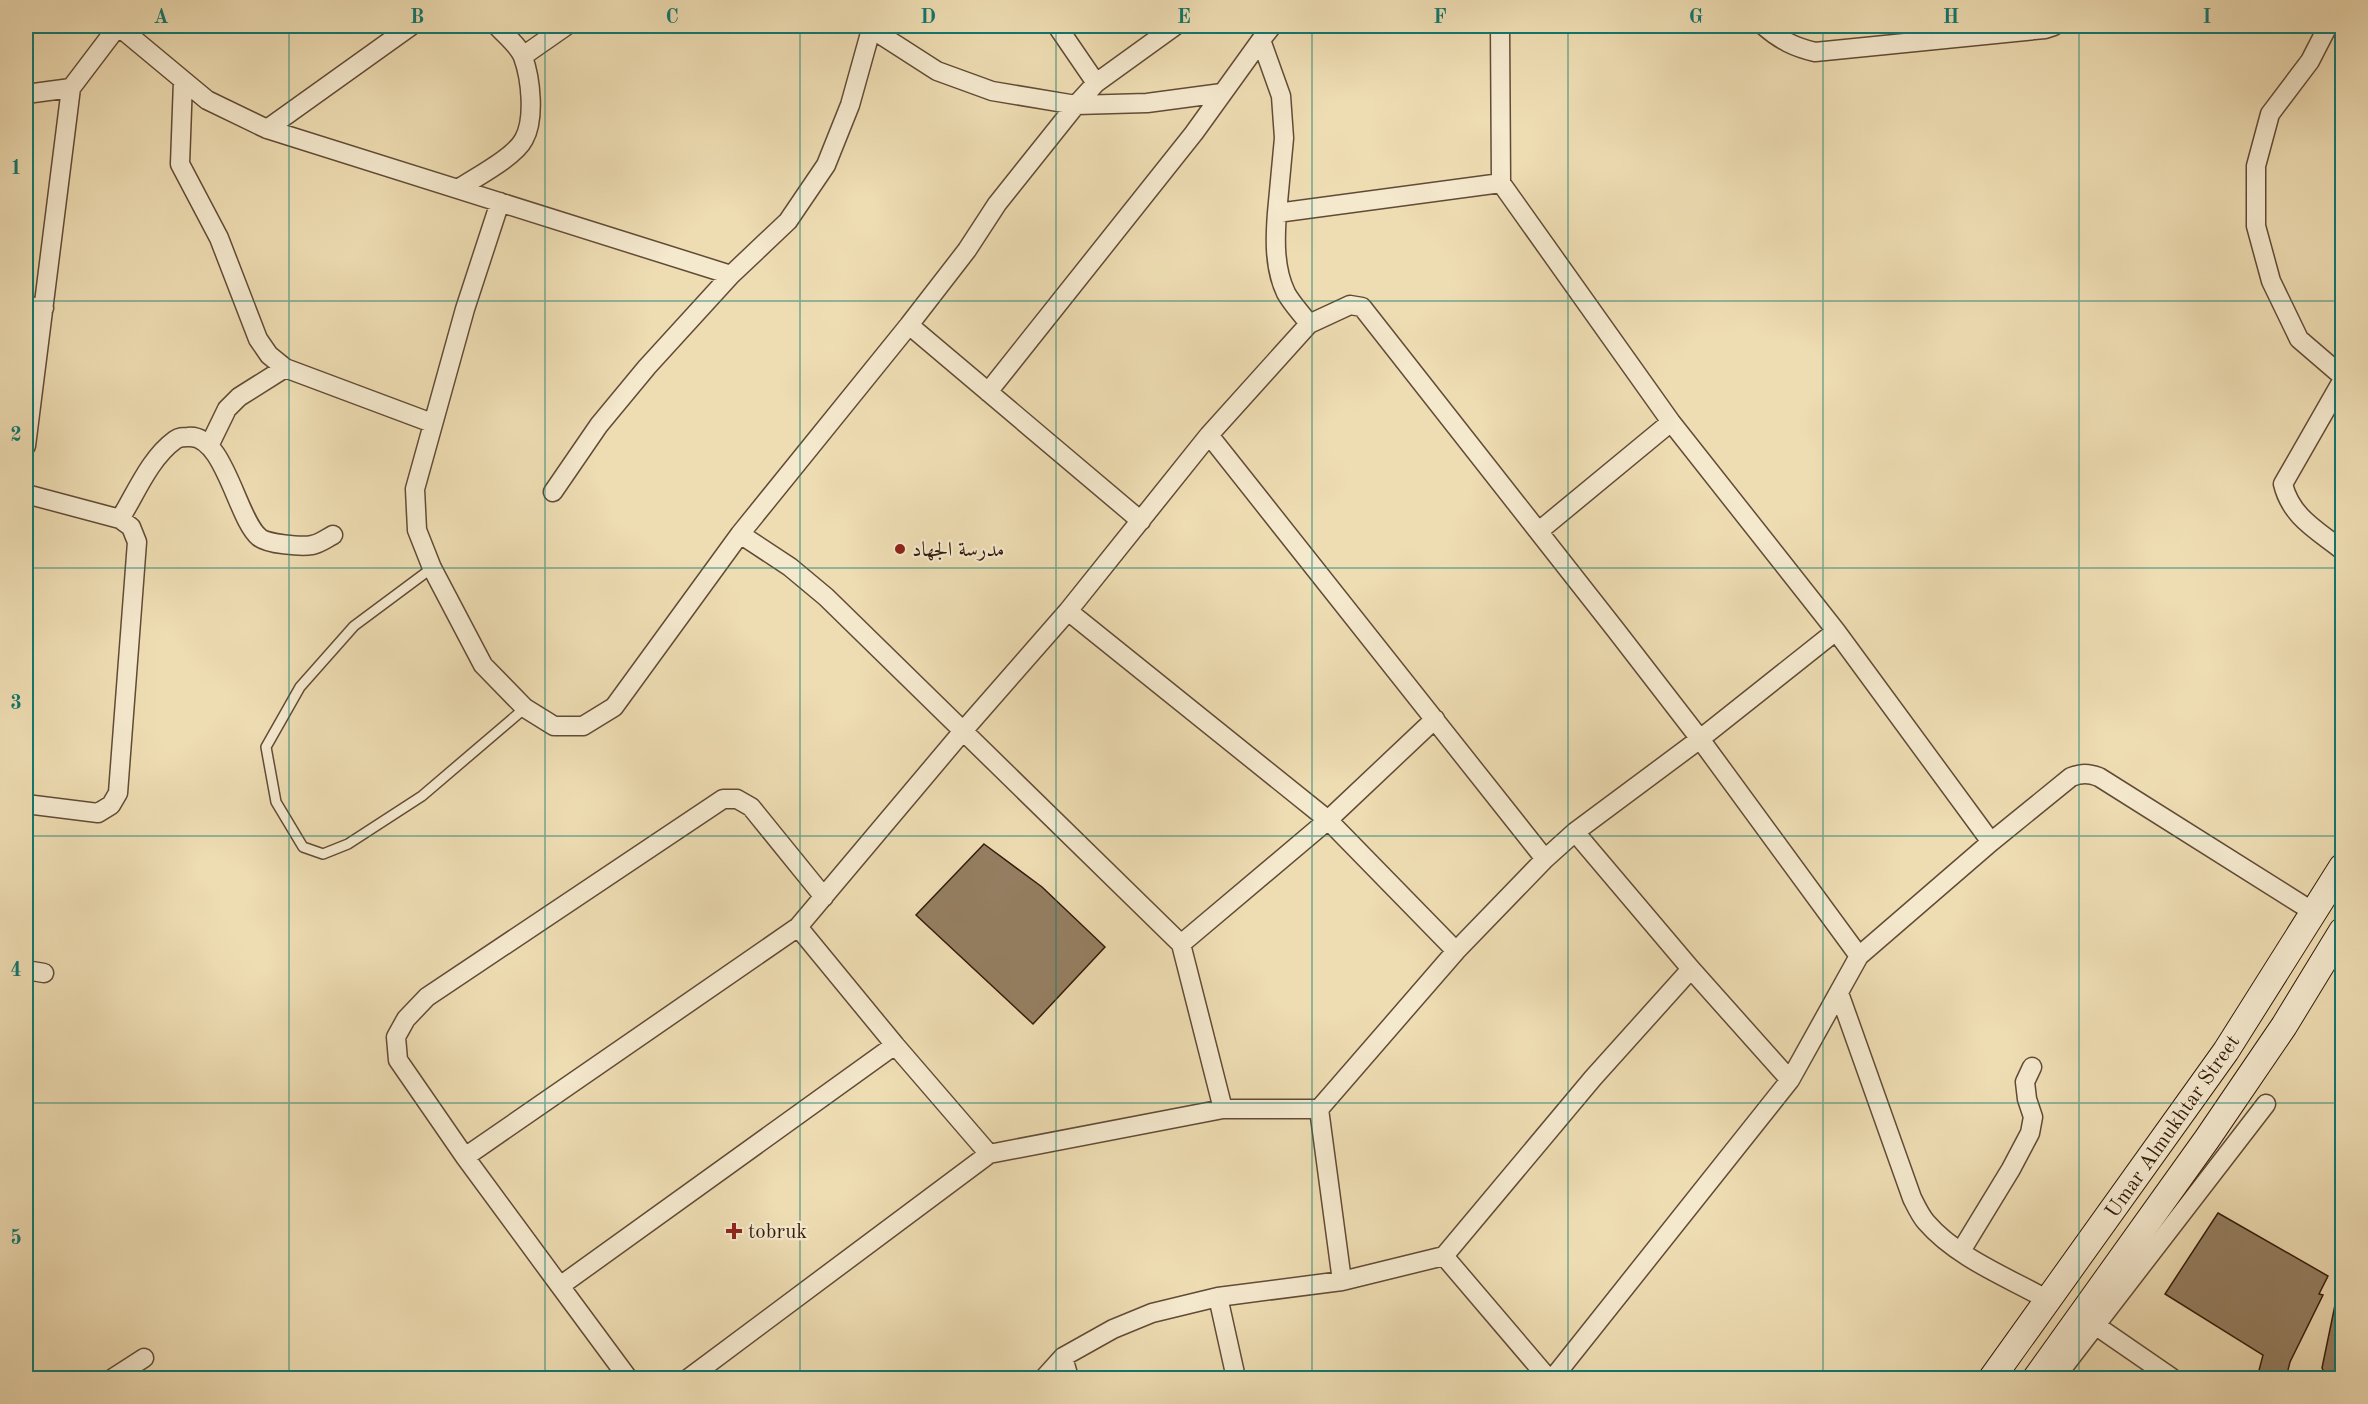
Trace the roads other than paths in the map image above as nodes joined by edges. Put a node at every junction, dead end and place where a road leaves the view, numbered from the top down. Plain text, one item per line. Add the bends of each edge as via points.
1 (118, 26) edge
2 (411, 26) edge
3 (497, 26) edge
4 (566, 26) edge
5 (1057, 26) edge
6 (1175, 26) edge
7 (1500, 26) edge
8 (1764, 26) edge
9 (2054, 26) edge
10 (2328, 26) edge
11 (870, 27) edge
12 (1266, 33) edge
13 (523, 56) junction
14 (183, 81) junction
15 (1096, 83) junction
16 (71, 88) junction
17 (1222, 93) junction
18 (26, 94) edge
19 (1076, 105) junction
20 (267, 129) junction
21 (1501, 183) junction
22 (458, 189) junction
23 (500, 202) junction
24 (1277, 213) junction
25 (730, 275) junction
26 (26, 306) edge
27 (44, 308) junction
28 (1309, 324) junction
29 (909, 325) junction
30 (285, 368) junction
31 (2343, 376) edge
32 (2343, 381) edge
33 (988, 392) junction
34 (1671, 422) junction
35 (432, 423) junction
36 (1209, 435) junction
37 (26, 446) edge
38 (209, 446) junction
39 (552, 492) dead end
40 (26, 494) edge
41 (120, 519) junction
42 (1141, 521) junction
43 (1539, 531) junction
44 (740, 534) junction
45 (333, 535) dead end
46 (2343, 550) edge
47 (432, 567) junction
48 (1068, 611) junction
49 (1836, 631) junction
50 (525, 708) junction
51 (1435, 719) junction
52 (963, 731) junction
53 (1700, 739) junction
54 (26, 804) edge
55 (1328, 820) junction
56 (1575, 832) junction
57 (1991, 842) junction
58 (1545, 859) junction
59 (2343, 867) edge
60 (824, 897) junction
61 (2315, 913) junction
62 (798, 927) junction
63 (2343, 931) edge
64 (1181, 944) junction
65 (1456, 951) junction
66 (1859, 956) junction
67 (1690, 969) junction
68 (26, 970) edge
69 (44, 973) dead end
70 (1839, 993) junction
71 (895, 1045) junction
72 (2032, 1067) dead end
73 (1790, 1080) junction
74 (2266, 1104) dead end
75 (1223, 1109) junction
76 (1319, 1109) junction
77 (989, 1154) junction
78 (465, 1157) junction
79 (1961, 1251) junction
80 (1444, 1256) junction
81 (1342, 1281) junction
82 (560, 1286) junction
83 (1218, 1297) junction
84 (2048, 1300) junction
85 (2095, 1325) junction
86 (1063, 1357) junction
87 (144, 1358) dead end
88 (113, 1378) edge
89 (628, 1378) edge
90 (689, 1378) edge
91 (1044, 1378) edge
92 (1069, 1378) edge
93 (1236, 1378) edge
94 (1548, 1378) edge
95 (1553, 1378) edge
96 (1992, 1378) edge
97 (2036, 1378) edge
98 (2055, 1378) edge
99 (2172, 1378) edge

1 - 14 street
1 - 16 street
2 - 20 street
3 - 13 street
4 - 13 street
5 - 15 street
6 - 15 street
7 - 21 street
8 - 9 street via 1795,48 1815,52
10 - 31 street via 2310,61 2270,114 2256,166 2256,226 2271,281 2299,339
11 - 19 street via 937,71 992,91
11 - 25 street via 850,105 826,165 789,221
12 - 17 street
12 - 24 street via 1281,96 1283,161
13 - 22 street via 531,117 524,140 503,160
14 - 20 street via 207,99
14 - 30 street via 180,164 219,238 258,339
15 - 19 street
16 - 18 street
16 - 27 street
17 - 19 street via 1146,103
17 - 33 street
19 - 29 street via 997,204
20 - 22 street
21 - 24 street
21 - 34 street
22 - 23 street
23 - 25 street
23 - 35 street
24 - 28 street via 1275,238 1280,275 1287,294
25 - 39 street via 598,425
26 - 27 street
27 - 37 street
28 - 36 street
28 - 43 street via 1350,305 1362,307
29 - 33 street
29 - 44 street
30 - 35 street
30 - 38 street via 226,409
32 - 46 street via 2283,484 2287,500 2298,516
33 - 42 street
34 - 43 street
34 - 49 street
35 - 47 street via 415,489 417,530
36 - 42 street
36 - 51 street
38 - 41 street via 194,436 177,438 159,455
38 - 45 street via 260,539 313,545
40 - 41 street
41 - 54 street via 131,527 137,542 118,793 111,805 98,813
42 - 48 street
43 - 53 street
44 - 50 street via 614,707 583,726 554,726
44 - 52 street via 826,597
47 - 50 street via 483,665
47 - 50 lane via 354,626 300,687 266,747 276,802 303,847 323,854 348,844 422,796
48 - 52 street
48 - 55 street
49 - 53 street
49 - 57 street
51 - 55 street
51 - 58 street
52 - 60 street
52 - 64 street
53 - 56 street
53 - 66 street
55 - 64 street
55 - 65 street
56 - 58 street
56 - 67 street
57 - 61 street via 2071,777 2090,774
57 - 66 street
58 - 65 street
59 - 61 street, Umar Almukhtar Street
60 - 62 street
60 - 78 street via 751,807 737,799 723,799 427,997 406,1019 396,1037 398,1060
61 - 84 street, Umar Almukhtar Street via 2226,1051
62 - 71 street
62 - 78 street
63 - 97 street, Umar Almukhtar Street via 2207,1139
64 - 75 street
65 - 76 street
66 - 70 street
67 - 73 street
67 - 80 street
68 - 69 street
70 - 73 street
70 - 79 street via 1912,1198 1924,1220
71 - 77 street
71 - 82 street
72 - 79 street via 2025,1082 2033,1117 2030,1133
73 - 95 street
74 - 85 street
75 - 76 street
75 - 77 street
76 - 81 street
77 - 90 street
78 - 82 street
79 - 84 street
80 - 81 street
80 - 94 street
81 - 83 street
82 - 89 street
83 - 86 street via 1152,1313
83 - 93 street
84 - 96 street, Umar Almukhtar Street
85 - 98 street
85 - 99 street
86 - 91 street
86 - 92 street
87 - 88 street

